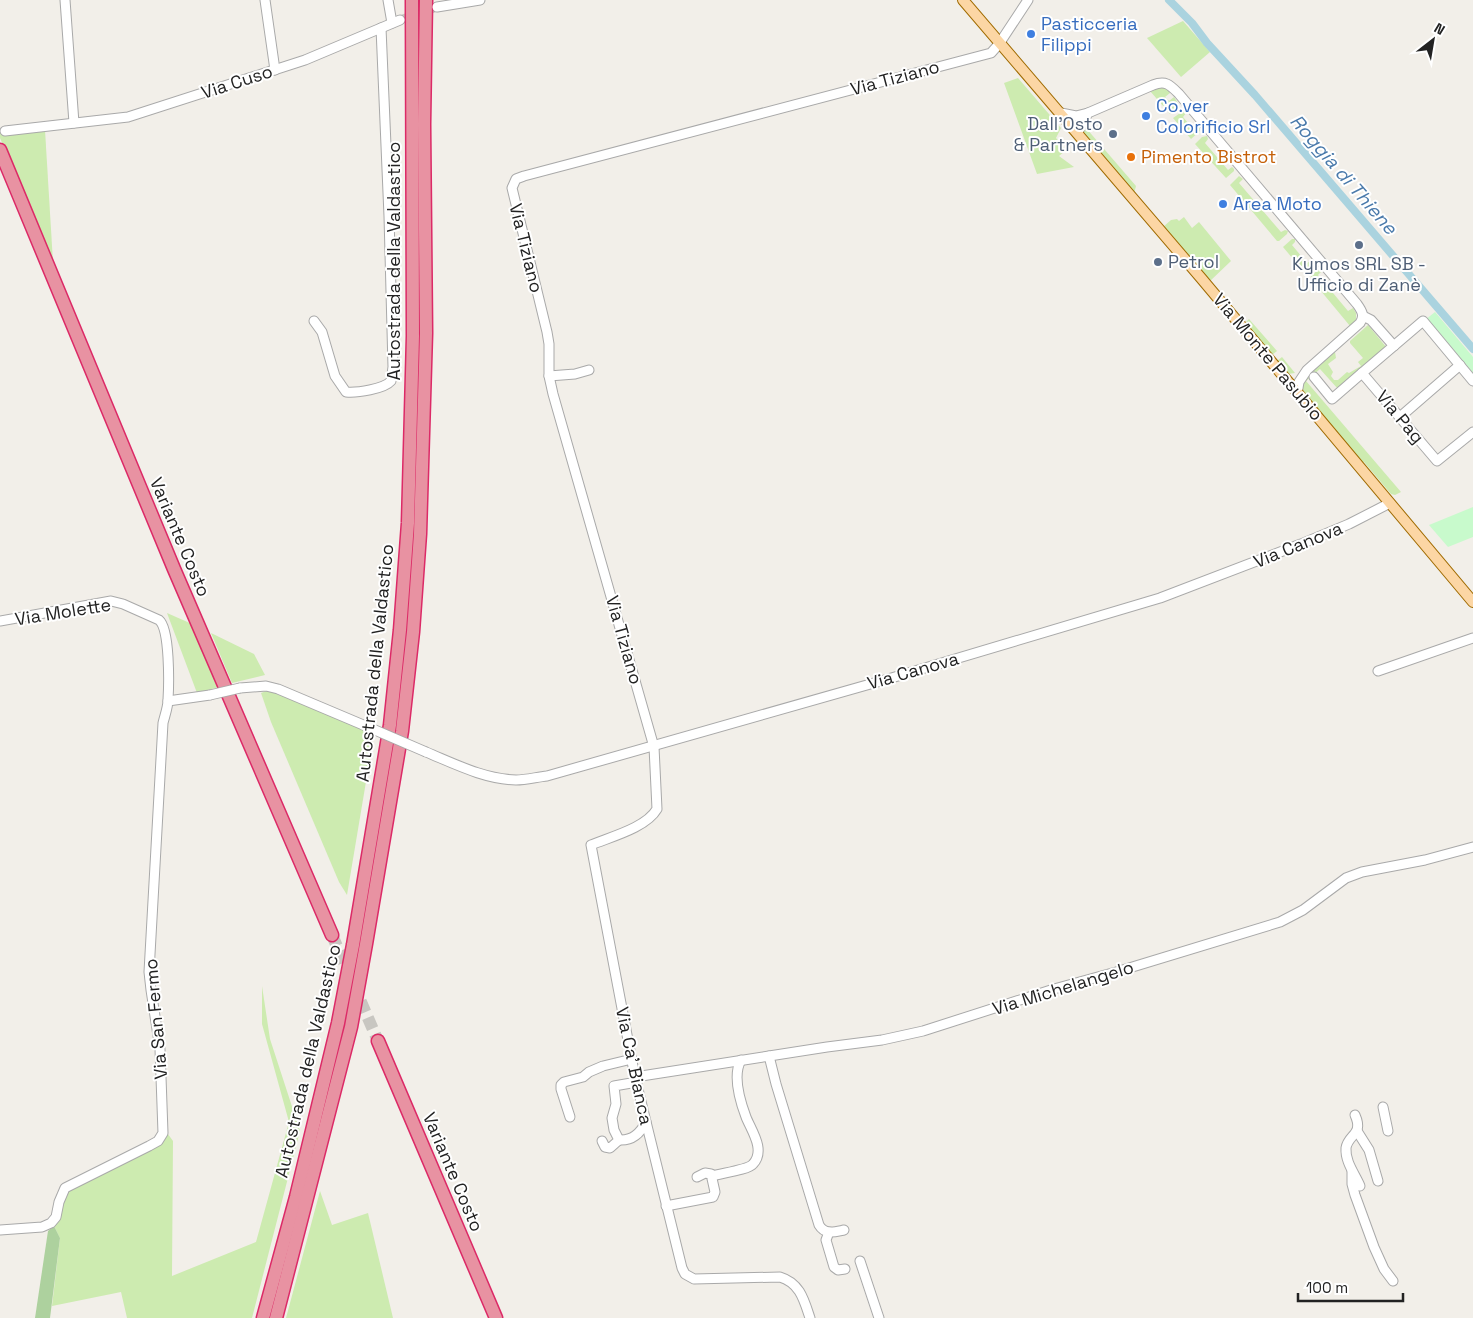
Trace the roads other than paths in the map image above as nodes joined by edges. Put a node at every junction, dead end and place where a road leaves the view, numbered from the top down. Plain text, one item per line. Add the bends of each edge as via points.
1 (65, 0) edge
2 (265, 0) edge
3 (388, 0) edge
4 (412, 0) edge
5 (426, 0) edge
6 (480, 0) edge
7 (963, 0) edge
8 (1028, 0) edge
9 (437, 7) tunnel mouth
10 (381, 28) junction
11 (999, 44) junction
12 (275, 70) junction
13 (1061, 113) junction
14 (1088, 113) junction
15 (71, 123) junction
16 (5, 131) dead end
17 (1078, 132) junction
18 (0, 150) edge
19 (1363, 316) junction
20 (314, 321) dead end
21 (1394, 346) junction
22 (1460, 365) junction
23 (589, 370) dead end
24 (1310, 373) junction
25 (1362, 373) junction
26 (549, 376) junction
27 (1282, 376) junction
28 (1473, 381) edge
29 (1297, 394) junction
30 (1400, 417) junction
31 (1473, 432) edge
32 (1390, 503) junction
33 (1473, 602) edge
34 (0, 621) edge
35 (1473, 638) edge
36 (1378, 671) dead end
37 (168, 701) junction
38 (654, 747) junction
39 (1473, 847) edge
40 (332, 935) tunnel mouth
41 (378, 1041) tunnel mouth
42 (769, 1056) junction
43 (632, 1060) junction
44 (741, 1060) junction
45 (636, 1080) junction
46 (1383, 1107) dead end
47 (1355, 1115) dead end
48 (570, 1117) dead end
49 (646, 1122) junction
50 (1357, 1131) junction
51 (1388, 1131) dead end
52 (619, 1140) junction
53 (602, 1142) dead end
54 (1352, 1172) junction
55 (712, 1176) junction
56 (697, 1177) dead end
57 (1378, 1181) dead end
58 (1360, 1186) dead end
59 (666, 1206) junction
60 (0, 1230) edge
61 (844, 1230) dead end
62 (830, 1232) junction
63 (1380, 1249) dead end
64 (1379, 1259) junction
65 (860, 1261) dead end
66 (845, 1269) dead end
67 (1393, 1281) dead end
68 (263, 1318) edge
69 (276, 1318) edge
70 (496, 1318) edge
71 (810, 1318) edge
72 (879, 1318) edge

1 - 15 street
2 - 12 street
3 - 10 street, Via Cuso via 396,21
4 - 68 highway, Autostrada della Valdastico via 413,336 408,524 390,725 338,1023
5 - 69 highway, Autostrada della Valdastico via 426,333 420,534 402,731 351,1028
6 - 9 street
7 - 11 main road, Via Monte Pasubio
8 - 11 street
10 - 12 street, Via Cuso
10 - 20 street via 390,254 391,381 383,386 346,392 335,376 322,332
11 - 13 main road, Via Monte Pasubio
11 - 26 street, Via Tiziano via 991,53 516,179 513,196 549,344
12 - 15 street, Via Cuso via 128,117
13 - 14 street via 1076,116
13 - 17 main road, Via Monte Pasubio
14 - 17 street
14 - 19 street via 1160,82 1168,84 1357,304
15 - 16 street, Via Cuso
17 - 27 main road, Via Monte Pasubio
18 - 40 highway, Variante Costo via 170,560
19 - 21 street
19 - 24 street via 1360,323
21 - 22 street, Via Pag via 1423,321
21 - 25 street, Via Pag
22 - 28 street, Via Pag
22 - 30 street
23 - 26 street
24 - 25 street, Via Pag via 1332,399
24 - 27 street
24 - 29 street via 1299,382
25 - 30 street, Via Pag
26 - 38 street, Via Tiziano
27 - 29 main road, Via Monte Pasubio
29 - 32 main road, Via Monte Pasubio
30 - 31 street, Via Pag via 1437,461
32 - 33 main road, Via Monte Pasubio
32 - 38 street, Via Canova via 1349,524 1160,598
34 - 37 street, Via Molette via 111,601 159,620 164,624 167,638
35 - 36 street
37 - 38 street, Via Canova, bridge via 266,686 475,772 516,780 547,776
37 - 60 street, Via San Fermo via 162,732 149,972 160,1049 163,1134 149,1146 65,1188 51,1224
38 - 43 street, Via Ca' Bianca via 657,809 643,823 591,845
39 - 42 street, Via Michelangelo via 1362,872 1346,878 1303,910 1280,922 923,1031
41 - 70 highway, Variante Costo
42 - 44 street, Via Michelangelo
42 - 62 street via 817,1221 822,1230
43 - 45 street, Via Ca' Bianca
43 - 48 street via 603,1066 564,1082 561,1089
44 - 45 street, Via Michelangelo
44 - 55 street via 737,1071 739,1090 746,1118 756,1138 755,1161 749,1167
45 - 49 street, Via Ca' Bianca
45 - 52 street, Via Michelangelo via 614,1086 616,1104 612,1118
46 - 51 street
47 - 50 street
49 - 52 street via 632,1138
49 - 59 street, Via Ca' Bianca
50 - 54 street via 1346,1150
50 - 57 street via 1369,1150
52 - 53 street via 610,1148
54 - 58 street
54 - 64 street via 1355,1195
55 - 56 street via 708,1172
55 - 59 street via 713,1197
59 - 71 street, Via Ca' Bianca via 682,1268 689,1277 787,1279 800,1292
61 - 62 street
62 - 66 street via 826,1240 834,1268
63 - 64 street
64 - 67 street
65 - 72 street

